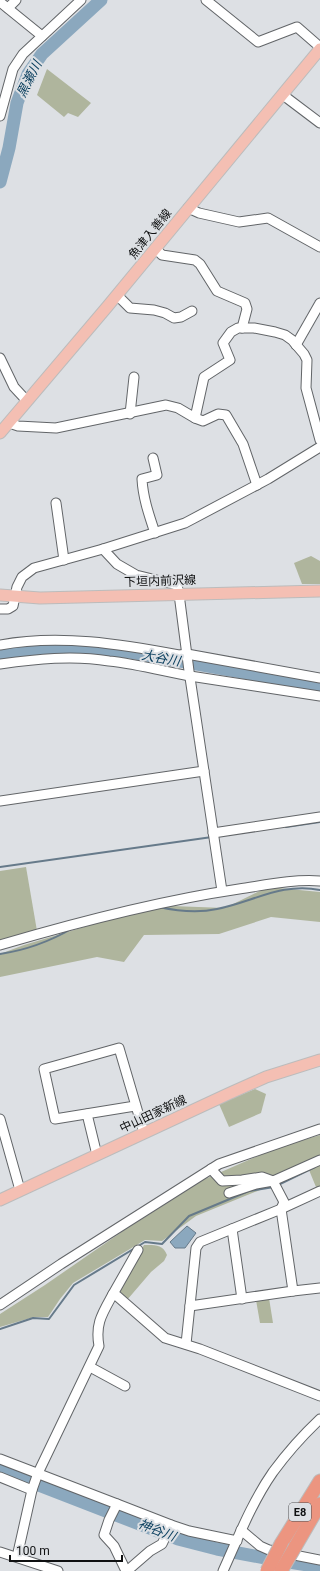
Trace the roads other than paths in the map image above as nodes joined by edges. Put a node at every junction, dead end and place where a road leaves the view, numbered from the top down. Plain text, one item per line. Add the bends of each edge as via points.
1 (16, 0) edge
2 (81, 0) edge
3 (206, 0) edge
4 (0, 2) edge
5 (8, 8) junction
6 (42, 36) junction
7 (320, 48) edge
8 (283, 95) junction
9 (0, 116) edge
10 (320, 123) edge
11 (188, 208) junction
12 (320, 247) edge
13 (155, 248) junction
14 (117, 295) junction
15 (320, 303) edge
16 (192, 311) dead end
17 (242, 328) junction
18 (296, 345) junction
19 (0, 358) edge
20 (134, 377) dead end
21 (27, 401) junction
22 (130, 414) junction
23 (195, 418) junction
24 (9, 422) junction
25 (0, 433) edge
26 (320, 440) edge
27 (320, 447) edge
28 (153, 458) dead end
29 (258, 485) junction
30 (56, 503) dead end
31 (155, 533) junction
32 (103, 549) junction
33 (64, 560) junction
34 (320, 591) edge
35 (179, 594) junction
36 (0, 595) edge
37 (15, 597) junction
38 (0, 609) edge
39 (0, 645) edge
40 (187, 657) junction
41 (0, 664) edge
42 (189, 673) junction
43 (320, 678) edge
44 (320, 696) edge
45 (204, 772) junction
46 (0, 801) edge
47 (320, 818) edge
48 (213, 833) junction
49 (320, 880) edge
50 (222, 891) junction
51 (0, 945) edge
52 (320, 1060) edge
53 (135, 1106) junction
54 (87, 1114) junction
55 (0, 1119) edge
56 (320, 1129) edge
57 (144, 1133) junction
58 (97, 1155) junction
59 (320, 1160) edge
60 (211, 1169) junction
61 (274, 1181) junction
62 (20, 1190) junction
63 (320, 1191) edge
64 (229, 1193) dead end
65 (0, 1200) edge
66 (281, 1209) junction
67 (232, 1229) junction
68 (138, 1250) dead end
69 (320, 1288) edge
70 (293, 1291) junction
71 (113, 1294) junction
72 (242, 1299) junction
73 (0, 1305) edge
74 (190, 1306) junction
75 (186, 1344) junction
76 (90, 1367) junction
77 (125, 1386) dead end
78 (320, 1396) edge
79 (320, 1419) edge
80 (0, 1459) edge
81 (38, 1473) junction
82 (0, 1477) edge
83 (320, 1481) edge
84 (32, 1490) junction
85 (117, 1504) junction
86 (320, 1504) edge
87 (170, 1526) junction
88 (241, 1530) junction
89 (236, 1542) junction
90 (0, 1552) edge
91 (18, 1557) junction
92 (320, 1560) edge
93 (38, 1568) edge
94 (58, 1571) edge
95 (126, 1571) edge
96 (223, 1571) edge
97 (267, 1571) edge
98 (281, 1571) edge

1 - 5 street
2 - 6 street
3 - 7 street via 258,42 297,27
4 - 5 street
5 - 6 street
6 - 9 street via 23,54 13,69
7 - 8 main road, 魚津入善線
8 - 10 street
8 - 11 main road, 魚津入善線
11 - 12 street via 198,213 239,222 268,218
11 - 13 main road, 魚津入善線
13 - 14 main road, 魚津入善線
13 - 17 street via 162,254 194,260 200,264 217,291 245,303 247,309
14 - 16 street via 130,308 154,310 174,318
14 - 21 main road, 魚津入善線
15 - 18 street
17 - 18 street via 276,332 285,335
17 - 23 street via 231,332 222,343 230,360 204,377
18 - 26 street via 307,360 306,388
19 - 21 street via 14,387
20 - 22 street
21 - 24 main road, 魚津入善線
22 - 23 street via 166,406 178,408
22 - 24 street via 56,428 18,426
23 - 29 street via 202,421 218,414 226,415 243,444
24 - 25 main road, 魚津入善線
27 - 29 street
28 - 31 street via 157,475 142,479 142,488
29 - 31 street via 185,523
30 - 33 street
31 - 32 street
32 - 33 street
32 - 35 street via 117,564 136,575 176,585
33 - 37 street via 34,568 22,577
34 - 35 main road, 下垣内前沢線
35 - 37 main road, 下垣内前沢線
35 - 40 street
36 - 37 main road, 下垣内前沢線
37 - 38 street via 13,606
39 - 40 street via 17,642 81,641
40 - 42 street
40 - 43 street
41 - 42 street via 27,660 84,658
42 - 44 street
42 - 45 street
45 - 46 street
45 - 48 street
47 - 48 street
48 - 50 street
49 - 50 street via 302,879
50 - 51 street via 160,903
52 - 57 main road, 中山田家新線 via 266,1078
53 - 54 street
53 - 54 street via 119,1048 44,1069 55,1119
53 - 57 street
54 - 58 street
55 - 62 street
56 - 60 street
57 - 58 main road, 中山田家新線
58 - 62 main road, 中山田家新線
59 - 61 street
60 - 61 street via 222,1181 262,1177
60 - 73 street
61 - 64 street
61 - 66 street via 284,1202
62 - 65 main road, 中山田家新線
63 - 66 street
66 - 67 street
66 - 70 street
67 - 72 street
67 - 74 street via 200,1242 196,1248
68 - 71 street
69 - 70 street
70 - 72 street
71 - 75 street via 165,1338
71 - 76 street via 100,1319 97,1330 99,1346
72 - 74 street
74 - 75 street
75 - 78 street
76 - 77 street
76 - 81 street
79 - 88 street via 302,1436 273,1472
80 - 81 street
81 - 84 street
81 - 85 street
82 - 84 street
83 - 97 highway, E8, bridge
84 - 91 street
85 - 87 street
85 - 95 street via 104,1535 114,1546
86 - 98 highway, E8, bridge
87 - 89 street
87 - 95 street via 162,1544
88 - 89 street
88 - 92 street via 269,1550
89 - 96 street
90 - 91 street
91 - 93 street
93 - 94 street

